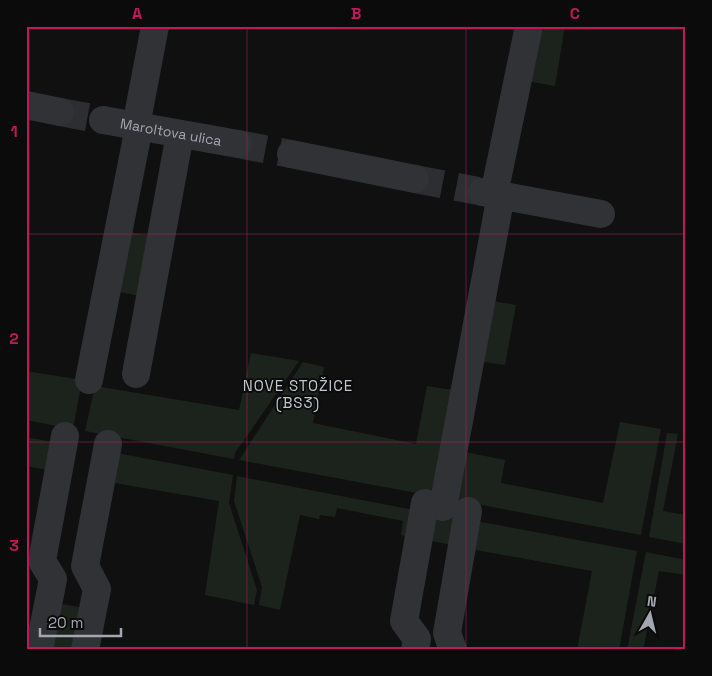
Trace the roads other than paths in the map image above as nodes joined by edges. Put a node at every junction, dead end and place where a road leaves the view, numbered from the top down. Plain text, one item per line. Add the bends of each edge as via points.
1 (156, 26) edge
2 (529, 26) edge
3 (26, 105) edge
4 (60, 112) tunnel mouth
5 (103, 120) tunnel mouth
6 (137, 127) junction
7 (180, 134) junction
8 (238, 144) tunnel mouth
9 (291, 154) tunnel mouth
10 (415, 179) tunnel mouth
11 (491, 193) junction
12 (601, 214) dead end
13 (136, 374) dead end
14 (89, 380) dead end
15 (65, 436) dead end
16 (108, 444) dead end
17 (445, 507) junction
18 (40, 650) edge
19 (85, 650) edge
20 (415, 650) edge
21 (453, 650) edge

1 - 6 street
2 - 11 street
3 - 4 street
5 - 6 street, Maroltova ulica
6 - 7 street, Maroltova ulica
6 - 14 street
7 - 8 street, Maroltova ulica
7 - 13 street
9 - 10 street
11 - 12 street
11 - 17 street
15 - 18 street via 42,561 53,579
16 - 19 street via 85,566 97,589
17 - 20 street via 404,621 417,639
17 - 21 street via 447,633

